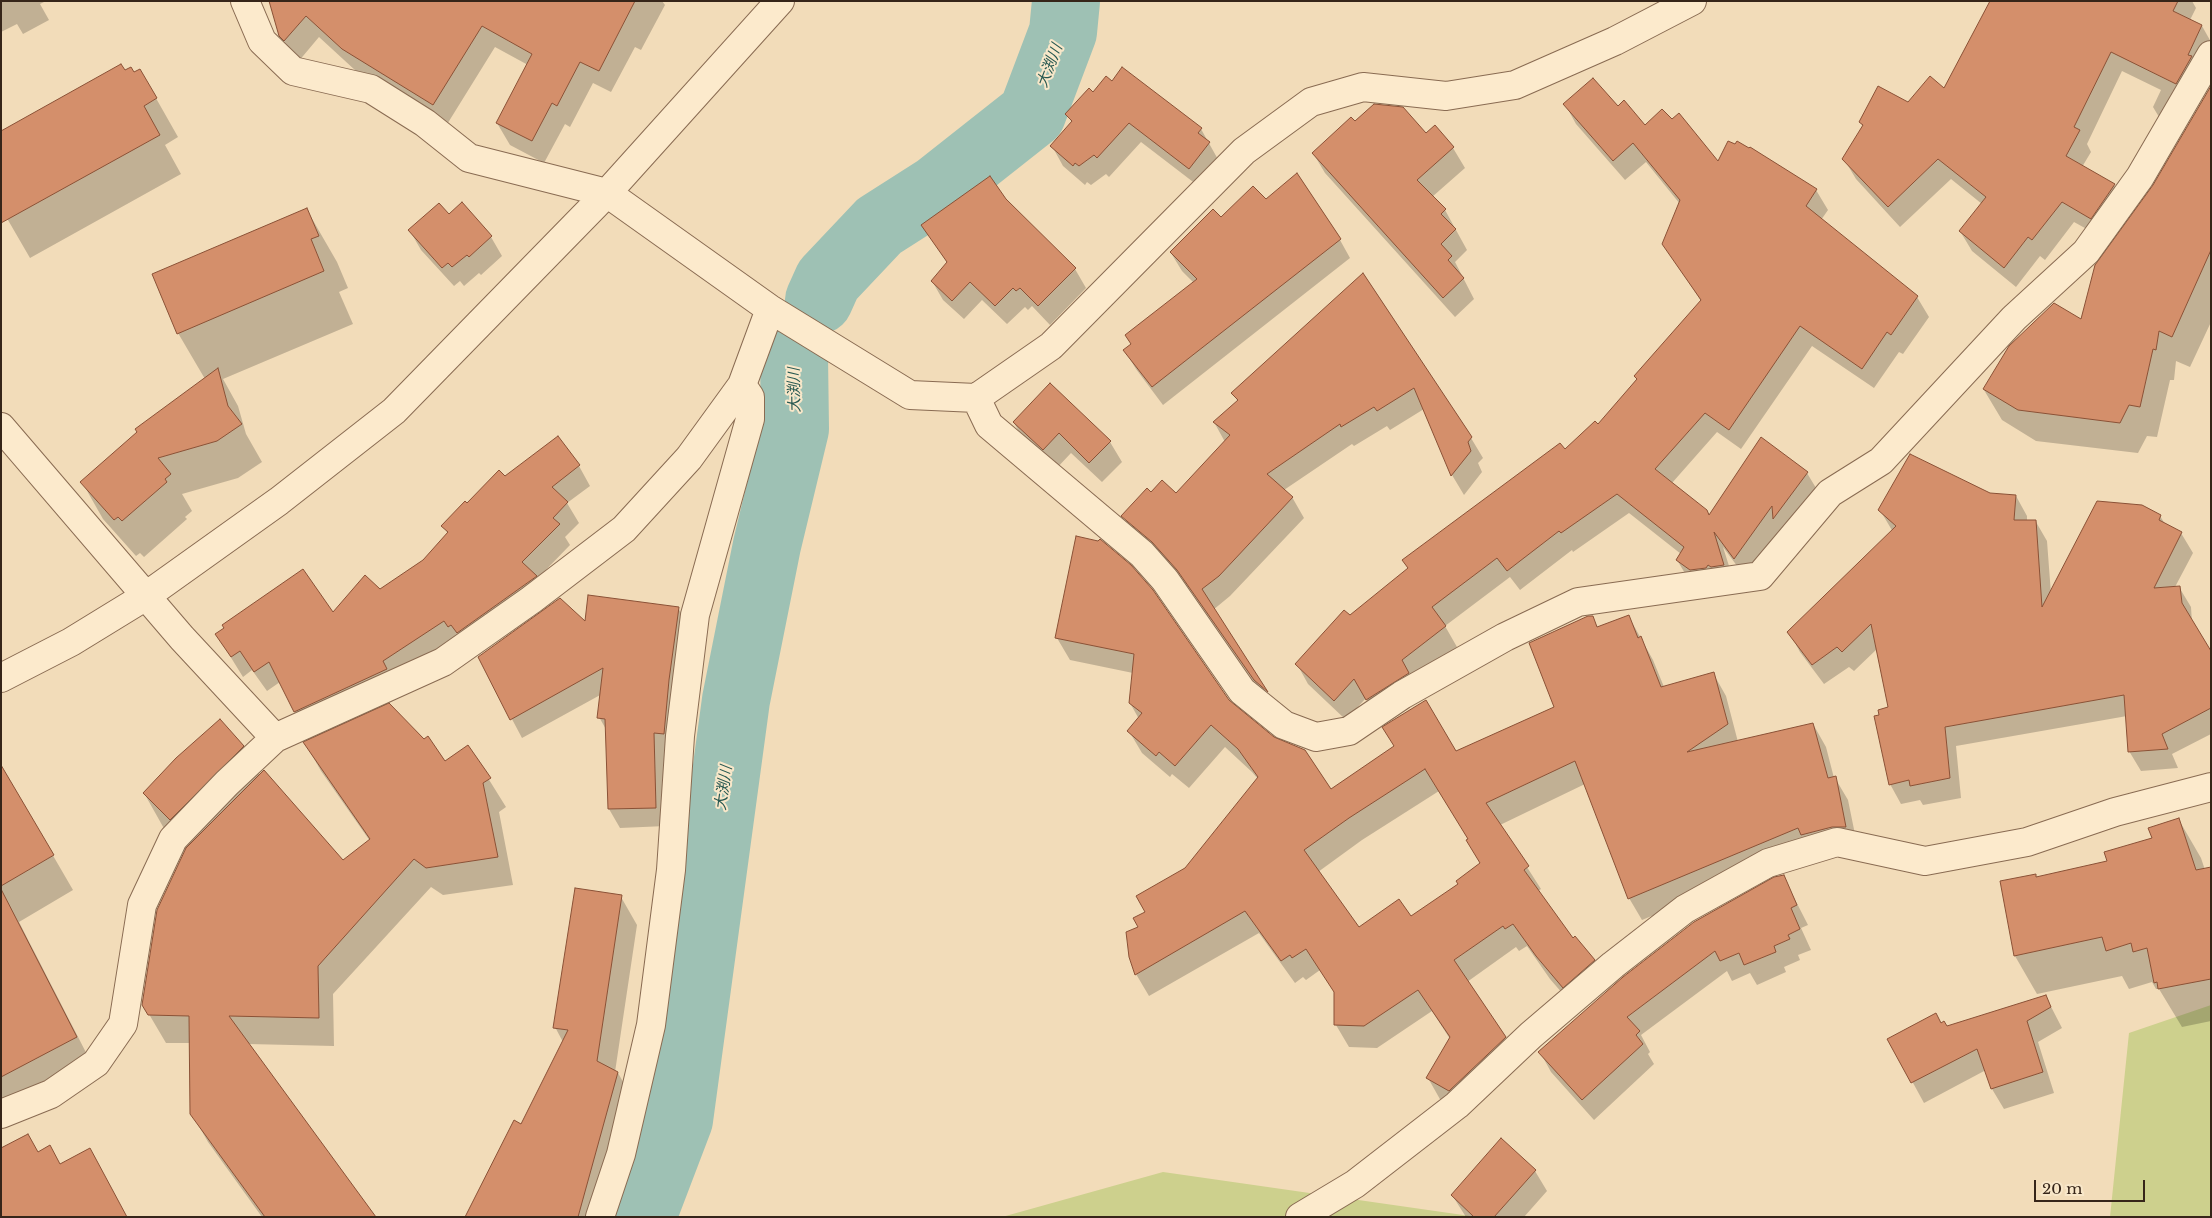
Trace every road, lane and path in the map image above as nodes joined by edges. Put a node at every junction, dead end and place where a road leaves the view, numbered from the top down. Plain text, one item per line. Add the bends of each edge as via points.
1 (245, 1) edge
2 (780, 1) edge
3 (1692, 1) edge
4 (2211, 55) edge
5 (607, 193) junction
6 (770, 309) junction
7 (742, 386) junction
8 (976, 398) junction
9 (1, 427) edge
10 (146, 596) junction
11 (1, 678) edge
12 (275, 738) junction
13 (2211, 786) edge
14 (1, 1114) edge
15 (600, 1217) edge
16 (1300, 1217) edge

1 - 5 street via 262,41 293,71 371,89 425,123 469,158
2 - 5 street
3 - 8 street via 1615,41 1515,85 1446,96 1363,87 1311,102 1244,151 1051,346
4 - 8 street via 2140,177 2086,252 2014,318 1881,461 1830,493 1760,576 1578,602 1436,675 1349,731 1316,737 1284,725 1242,690 1165,580 1142,554 989,425
5 - 6 street
5 - 10 street via 394,411 279,501
6 - 7 street
6 - 8 street via 910,395
7 - 12 street via 689,458 624,529 538,594 443,662
7 - 15 street via 750,397 750,419 696,615 680,736 671,870 651,1025 621,1154
9 - 10 street
10 - 11 street via 71,642
10 - 12 street
12 - 14 street via 173,839 142,905 123,1024 96,1063 51,1094
13 - 16 street via 2115,812 2027,842 1925,861 1837,842 1768,863 1685,909 1531,1035 1457,1105 1355,1184

